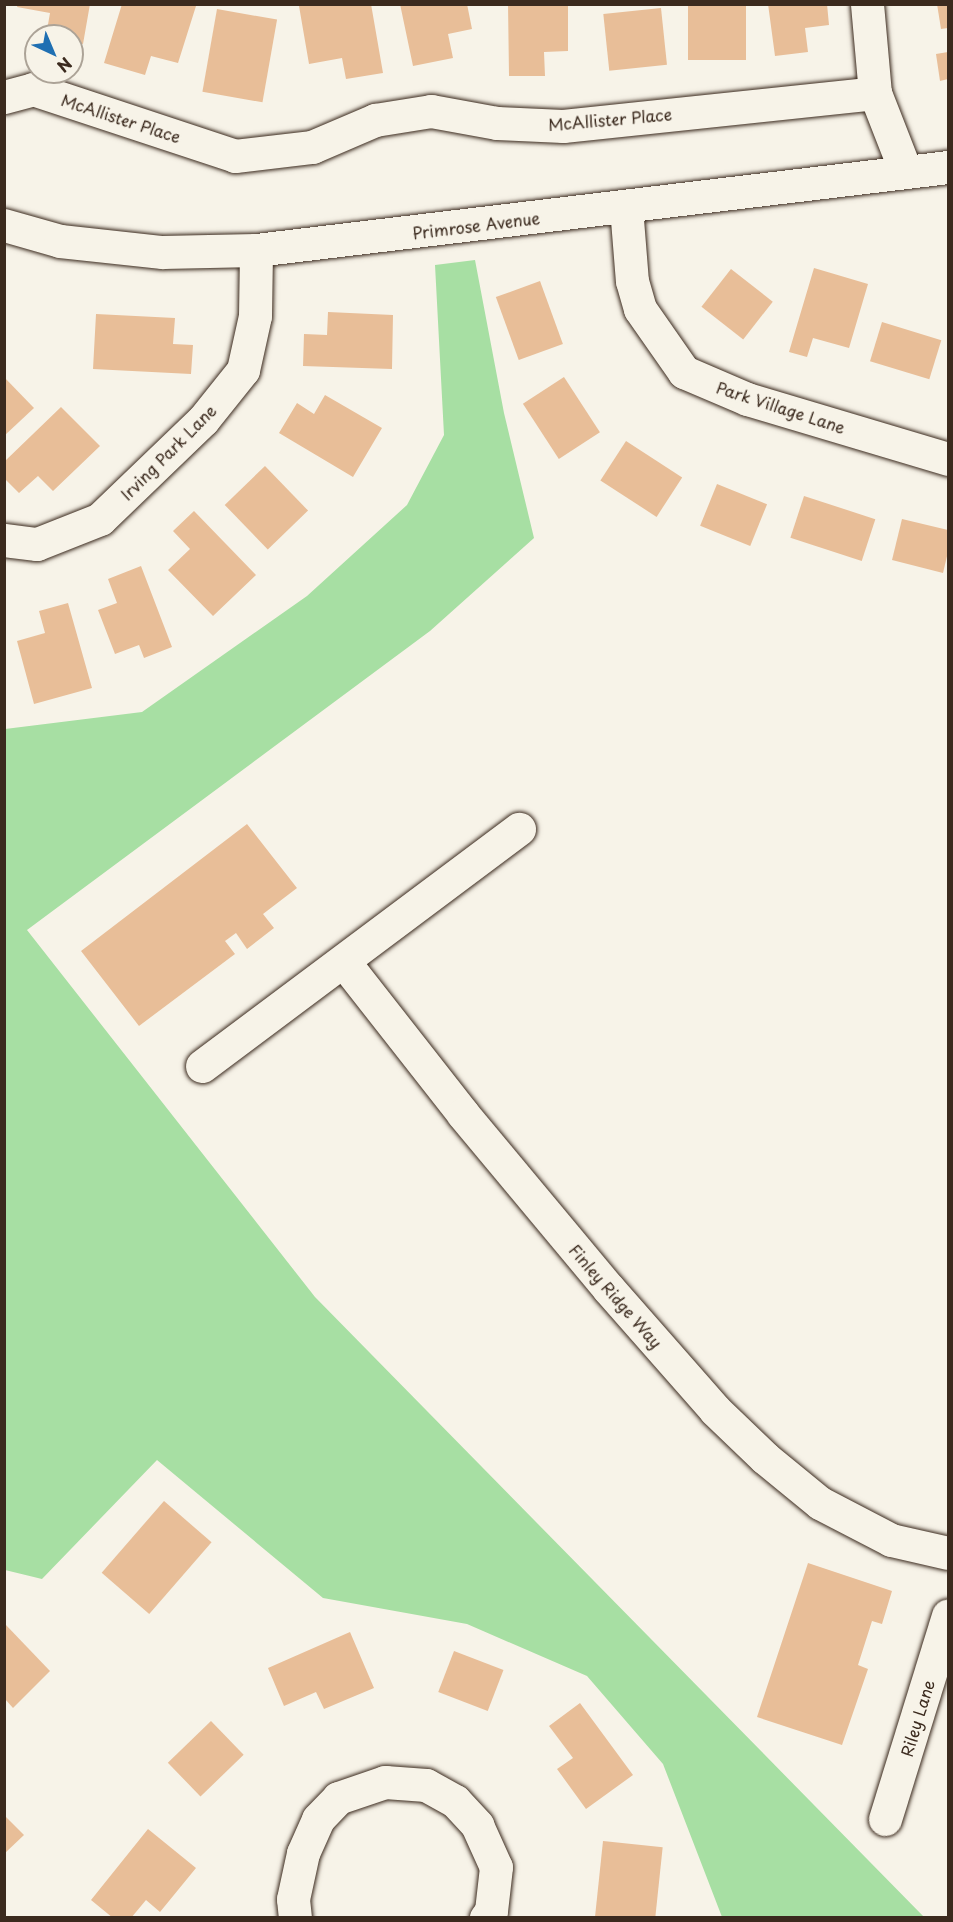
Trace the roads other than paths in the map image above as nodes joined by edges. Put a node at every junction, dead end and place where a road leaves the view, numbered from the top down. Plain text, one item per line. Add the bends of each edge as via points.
1 (867, 4) edge
2 (875, 93) junction
3 (4, 97) edge
4 (948, 167) edge
5 (905, 170) junction
6 (627, 207) junction
7 (4, 225) edge
8 (256, 250) junction
9 (948, 459) edge
10 (4, 540) edge
11 (519, 829) dead end
12 (344, 962) junction
13 (202, 1066) dead end
14 (948, 1553) edge
15 (948, 1616) edge
16 (885, 1819) dead end
17 (295, 1917) edge
18 (486, 1917) edge

1 - 2 street
2 - 3 street, McAllister Place via 563,126 497,123 431,111 375,120 312,147 235,156 33,89
2 - 5 street
4 - 5 street, Primrose Avenue
5 - 6 street, Primrose Avenue
6 - 8 street, Primrose Avenue
6 - 9 street, Park Village Lane via 632,281 640,309 684,372 747,399
7 - 8 street, Primrose Avenue via 60,241 162,252
8 - 10 street, Irving Park Lane via 255,316 243,370 203,420 100,519 37,544
11 - 12 street
12 - 13 street
12 - 14 street, Finley Ridge Way via 463,1114 715,1410 820,1503 891,1540
15 - 16 street, Riley Lane
17 - 18 street via 293,1899 303,1853 318,1819 338,1798 385,1782 426,1785 455,1801 477,1825 496,1867 491,1911

